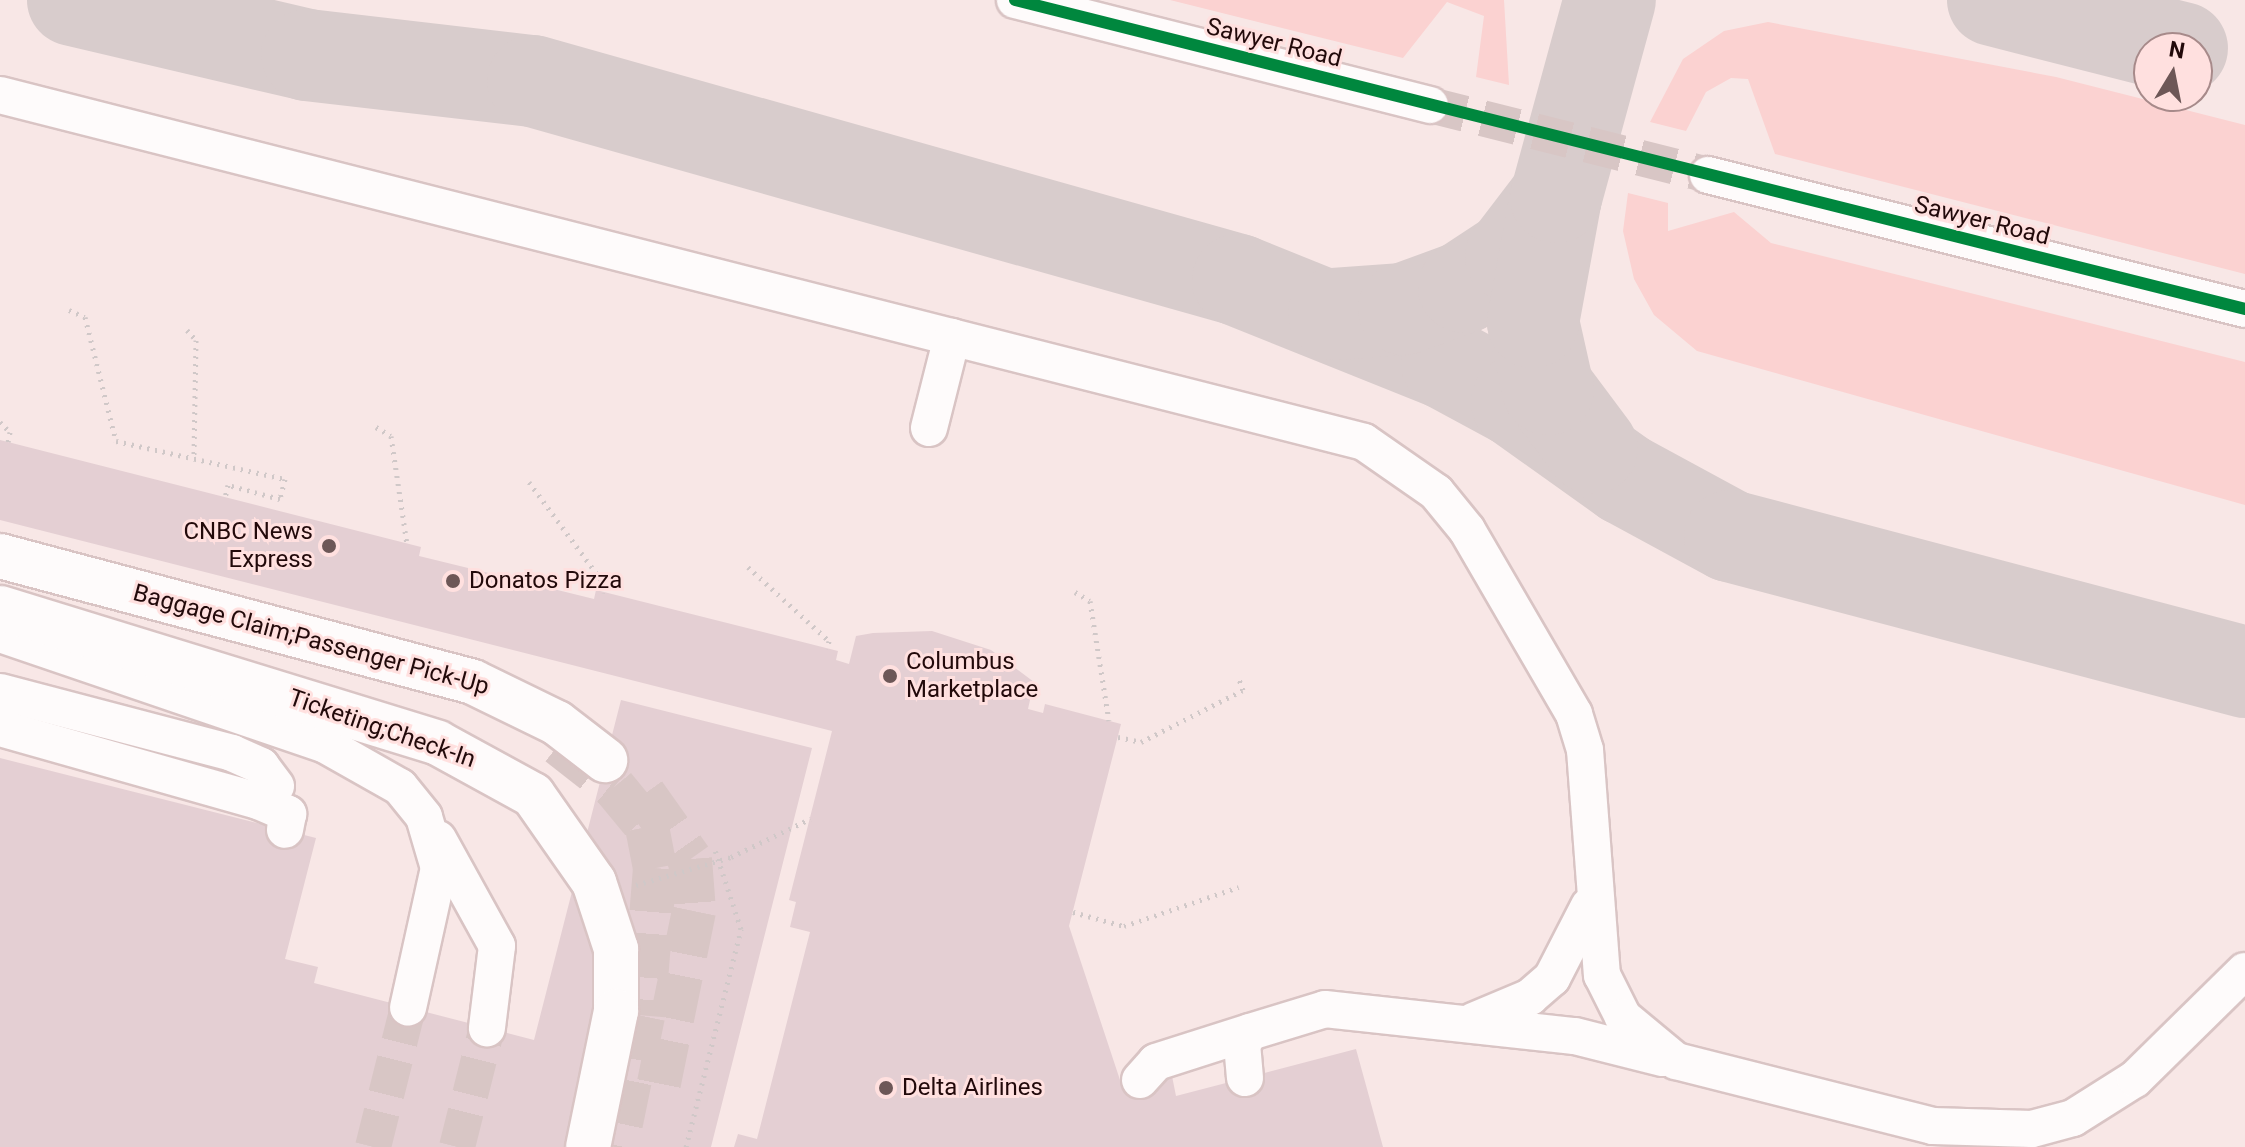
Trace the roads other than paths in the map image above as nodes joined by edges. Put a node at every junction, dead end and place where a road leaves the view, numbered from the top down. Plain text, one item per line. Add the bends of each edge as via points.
1 (1015, 0) edge
2 (0, 95) edge
3 (1430, 105) tunnel mouth
4 (1708, 175) tunnel mouth
5 (2245, 309) edge
6 (952, 337) junction
7 (929, 428) dead end
8 (0, 556) edge
9 (0, 608) edge
10 (0, 634) edge
11 (0, 692) edge
12 (0, 728) edge
13 (605, 760) tunnel mouth
14 (276, 786) dead end
15 (424, 817) junction
16 (285, 830) dead end
17 (1592, 889) junction
18 (2245, 971) edge
19 (408, 1008) tunnel mouth
20 (1468, 1023) junction
21 (487, 1028) tunnel mouth
22 (1250, 1032) junction
23 (1676, 1061) junction
24 (1245, 1078) dead end
25 (1140, 1080) dead end
26 (588, 1147) edge

1 - 3 street, Sawyer Road
2 - 6 street
4 - 5 street, Sawyer Road
6 - 7 street
6 - 17 street via 1364,442 1436,492 1498,582 1582,734
8 - 13 main road, Baggage Claim;Passenger Pick-Up via 473,682 544,715
9 - 26 main road, Ticketing;Check-In via 473,757 533,795 590,876 618,979
10 - 15 street via 369,763
11 - 14 street via 232,753 261,766
12 - 16 street via 258,801 288,814
15 - 19 street via 439,868
15 - 21 street via 488,919 497,946
17 - 20 street via 1581,934 1552,978 1530,997
17 - 23 street via 1610,996 1633,1028
18 - 23 street via 2135,1079 2073,1118 2032,1129 1933,1126
20 - 22 street via 1325,1009
20 - 23 street via 1575,1036
22 - 24 street via 1242,1044
22 - 25 street via 1156,1062

